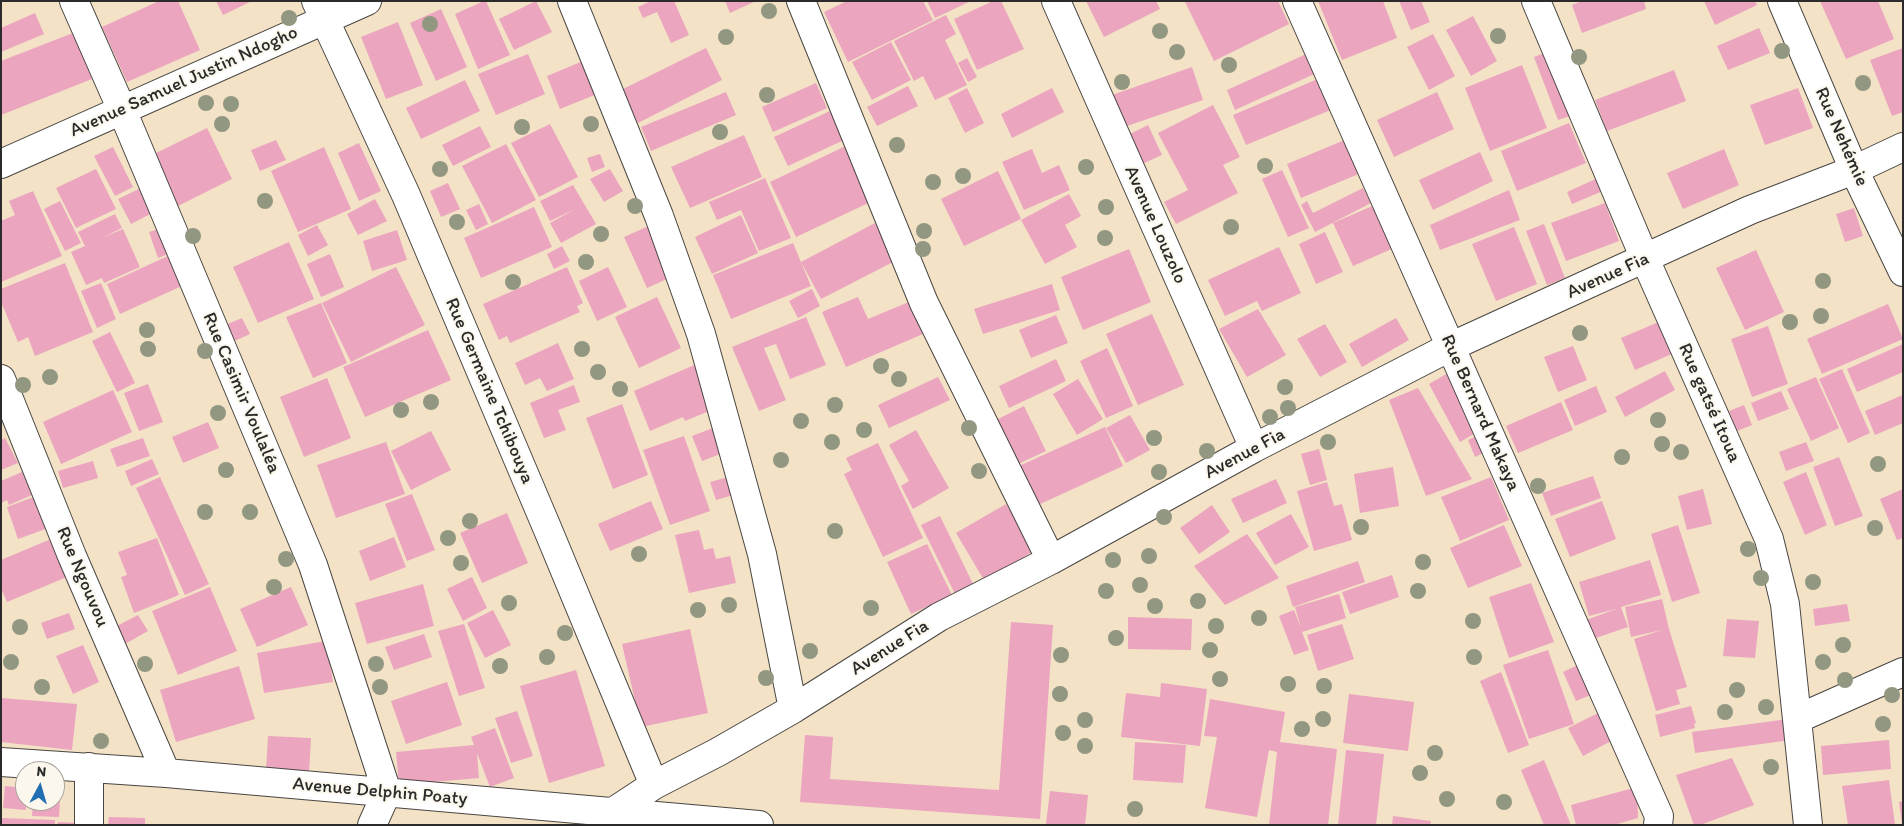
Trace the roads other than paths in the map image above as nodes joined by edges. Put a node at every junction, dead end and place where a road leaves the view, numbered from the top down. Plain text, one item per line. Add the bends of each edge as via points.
1 (74, 1) edge
2 (367, 1) edge
3 (572, 1) edge
4 (801, 1) edge
5 (1056, 1) edge
6 (1297, 1) edge
7 (1536, 1) edge
8 (1782, 1) edge
9 (320, 10) edge
10 (122, 110) junction
11 (1903, 146) edge
12 (1, 164) edge
13 (1854, 170) junction
14 (1645, 259) junction
15 (1903, 272) edge
16 (1450, 346) junction
17 (1, 379) edge
18 (1254, 448) junction
19 (1051, 560) junction
20 (1903, 672) edge
21 (792, 709) junction
22 (1797, 719) junction
23 (1, 762) edge
24 (89, 767) junction
25 (166, 773) junction
26 (654, 785) junction
27 (387, 792) junction
28 (611, 818) edge
29 (752, 824) edge
30 (89, 825) edge
31 (372, 825) edge
32 (759, 825) edge
33 (1658, 825) edge
34 (1808, 825) edge

1 - 10 street, Rue Casimir Voulaléa
2 - 9 street, Avenue Samuel Justin Ndogho
3 - 21 street via 659,216 701,334 762,554
4 - 19 street via 924,303
5 - 18 street, Avenue Louzolo
6 - 16 street, Rue Bernard Makaya
7 - 14 street, Rue gatsé Itoua
8 - 13 street, Rue Nehémie
9 - 10 street, Avenue Samuel Justin Ndogho
9 - 26 street, Rue Germaine Tchibouya via 406,195
10 - 12 street, Avenue Samuel Justin Ndogho
10 - 27 street, Rue Casimir Voulaléa via 313,565
11 - 13 street, Avenue Fia
13 - 14 street, Avenue Fia via 1750,210
13 - 15 street, Rue Nehémie
14 - 16 street, Avenue Fia
14 - 22 street, Rue gatsé Itoua via 1769,539 1785,604
16 - 18 street, Avenue Fia
16 - 33 street, Rue Bernard Makaya via 1659,816
17 - 25 street, Rue Ngouvou via 72,556
18 - 19 street, Avenue Fia
19 - 21 street, Avenue Fia via 939,617
20 - 22 street
21 - 26 street, Avenue Fia
22 - 34 street, Rue gatsé Itoua
23 - 24 street, Avenue Delphin Poaty
24 - 25 street, Avenue Delphin Poaty
24 - 30 street
25 - 27 street, Avenue Delphin Poaty
26 - 28 street, Avenue Fia
27 - 28 street, Avenue Delphin Poaty
27 - 31 street
28 - 29 street, Avenue Delphin Poaty
29 - 32 street, Avenue Delphin Poaty

